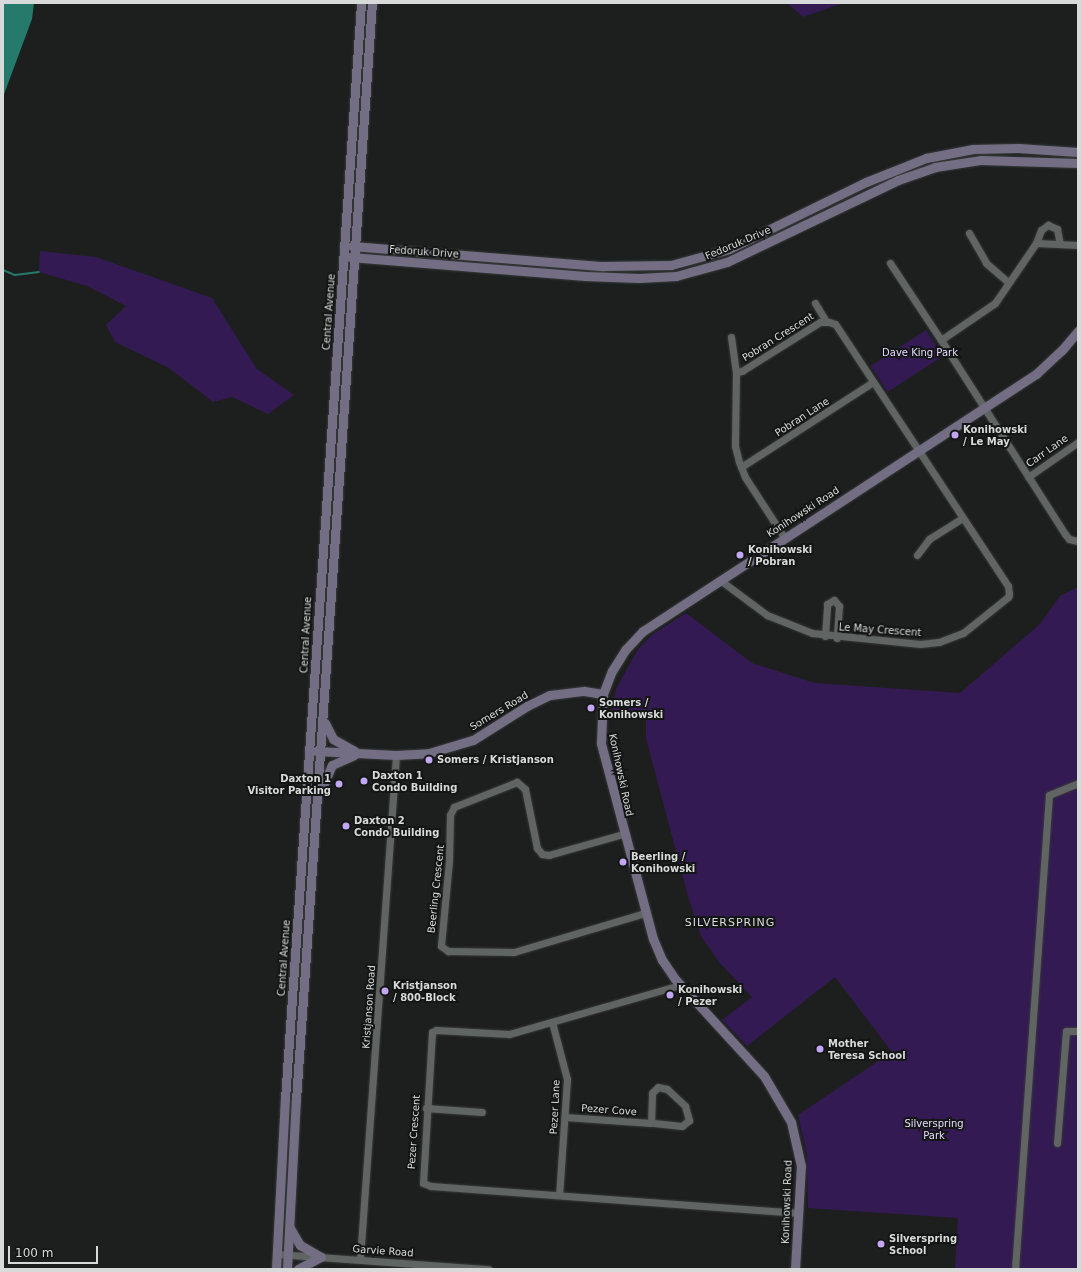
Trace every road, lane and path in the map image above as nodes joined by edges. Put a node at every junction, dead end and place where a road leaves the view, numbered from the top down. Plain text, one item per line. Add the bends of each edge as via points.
1 (361, 3) edge
2 (372, 3) edge
3 (1078, 152) edge
4 (1078, 163) edge
5 (969, 233) dead end
6 (1036, 243) junction
7 (1060, 244) junction
8 (345, 245) junction
9 (1078, 245) edge
10 (357, 246) junction
11 (344, 257) junction
12 (356, 258) junction
13 (890, 263) dead end
14 (1010, 283) junction
15 (814, 303) dead end
16 (826, 321) junction
17 (1078, 331) edge
18 (731, 337) dead end
19 (941, 340) junction
20 (736, 372) junction
21 (873, 382) junction
22 (983, 408) junction
23 (1078, 442) edge
24 (918, 450) junction
25 (742, 467) junction
26 (1028, 477) junction
27 (962, 518) junction
28 (784, 537) junction
29 (1078, 541) edge
30 (917, 555) dead end
31 (720, 580) junction
32 (825, 636) junction
33 (837, 638) junction
34 (604, 694) junction
35 (324, 719) junction
36 (310, 751) junction
37 (322, 751) junction
38 (362, 753) junction
39 (396, 755) junction
40 (1078, 783) edge
41 (318, 803) junction
42 (623, 834) junction
43 (645, 913) junction
44 (680, 985) junction
45 (552, 1022) junction
46 (1078, 1031) edge
47 (426, 1108) junction
48 (482, 1112) dead end
49 (565, 1117) junction
50 (651, 1123) junction
51 (1057, 1142) dead end
52 (559, 1195) junction
53 (799, 1213) junction
54 (289, 1227) junction
55 (277, 1254) junction
56 (288, 1254) junction
57 (321, 1257) junction
58 (360, 1259) junction
59 (422, 1267) edge
60 (276, 1269) edge
61 (287, 1269) edge
62 (298, 1269) edge
63 (488, 1269) edge
64 (795, 1269) edge
65 (1015, 1269) edge

1 - 8 main road, Central Avenue
2 - 10 main road
3 - 10 main road, Fedoruk Drive via 1018,148 973,149 926,158 866,182 729,249 671,266 603,266
4 - 12 main road, Fedoruk Drive via 981,160 935,167 898,180 727,262 676,276 585,276
5 - 14 street via 986,263
6 - 7 street
6 - 7 street via 1041,230 1048,225 1057,229
6 - 14 street
7 - 9 street
8 - 10 main road, Fedoruk Drive
8 - 11 main road, Central Avenue
10 - 12 main road
11 - 12 main road, Fedoruk Drive
11 - 36 main road, Central Avenue
12 - 35 main road
13 - 19 street
14 - 19 street via 989,308
15 - 16 street
16 - 20 street, Pobran Crescent via 814,325 742,371
16 - 21 street, Pobran Crescent via 836,324
17 - 22 main road, Konihowski Road via 1045,367
18 - 20 street
19 - 22 street
20 - 25 street, Pobran Crescent via 735,446
21 - 24 street, Pobran Crescent
21 - 25 street, Pobran Lane
22 - 24 main road, Konihowski Road
22 - 26 street
23 - 26 street, Carr Lane
24 - 27 street, Le May Crescent
24 - 28 main road, Konihowski Road
25 - 28 street, Pobran Crescent
26 - 29 street via 1065,534 1069,539
27 - 30 street via 929,539
27 - 33 street, Le May Crescent via 1008,586 1008,597 967,630 939,642 920,644
28 - 31 main road, Konihowski Road
31 - 32 street, Le May Crescent via 778,621
31 - 34 main road, Konihowski Road via 643,631 626,649 612,671
32 - 33 street, Le May Crescent
32 - 33 street via 827,604 834,600 839,606
34 - 39 main road, Somers Road via 584,691 550,695 466,743 429,753
34 - 42 main road, Konihowski Road via 601,743
35 - 37 main road
35 - 38 main road via 333,739
36 - 37 main road, Somers Road
36 - 55 main road, Central Avenue via 285,1099
37 - 38 main road, Somers Road
37 - 41 main road
38 - 39 main road, Somers Road
38 - 41 main road via 343,758 332,765 326,774
39 - 58 street, Kristjanson Road
40 - 65 street via 1049,795
41 - 54 main road
42 - 43 main road, Konihowski Road
42 - 43 street, Beerling Crescent via 549,855 542,854 537,848 525,789 517,782 454,807 450,815 450,861 441,946 448,951 514,952
43 - 44 main road, Konihowski Road via 662,960
44 - 45 street, Pezer Crescent
44 - 53 main road, Konihowski Road via 764,1076 787,1114 797,1141 801,1166
45 - 47 street, Pezer Crescent via 497,1035 436,1030 432,1032
45 - 49 street, Pezer Lane via 567,1079
46 - 51 street via 1066,1031
47 - 48 street
47 - 52 street, Pezer Crescent via 421,1178 426,1185
49 - 50 street, Pezer Cove
49 - 52 street, Pezer Lane
50 - 50 street, Pezer Cove via 682,1126 689,1120 685,1106 667,1089 658,1087 652,1093
52 - 53 street, Pezer Crescent
53 - 64 main road, Konihowski Road
54 - 56 main road
54 - 57 main road via 300,1245
55 - 56 street, Garvie Road
55 - 60 main road, Central Avenue
56 - 57 street, Garvie Road
56 - 61 main road
57 - 58 street, Garvie Road
57 - 62 main road
58 - 59 street, Garvie Road
59 - 63 street, Garvie Road

